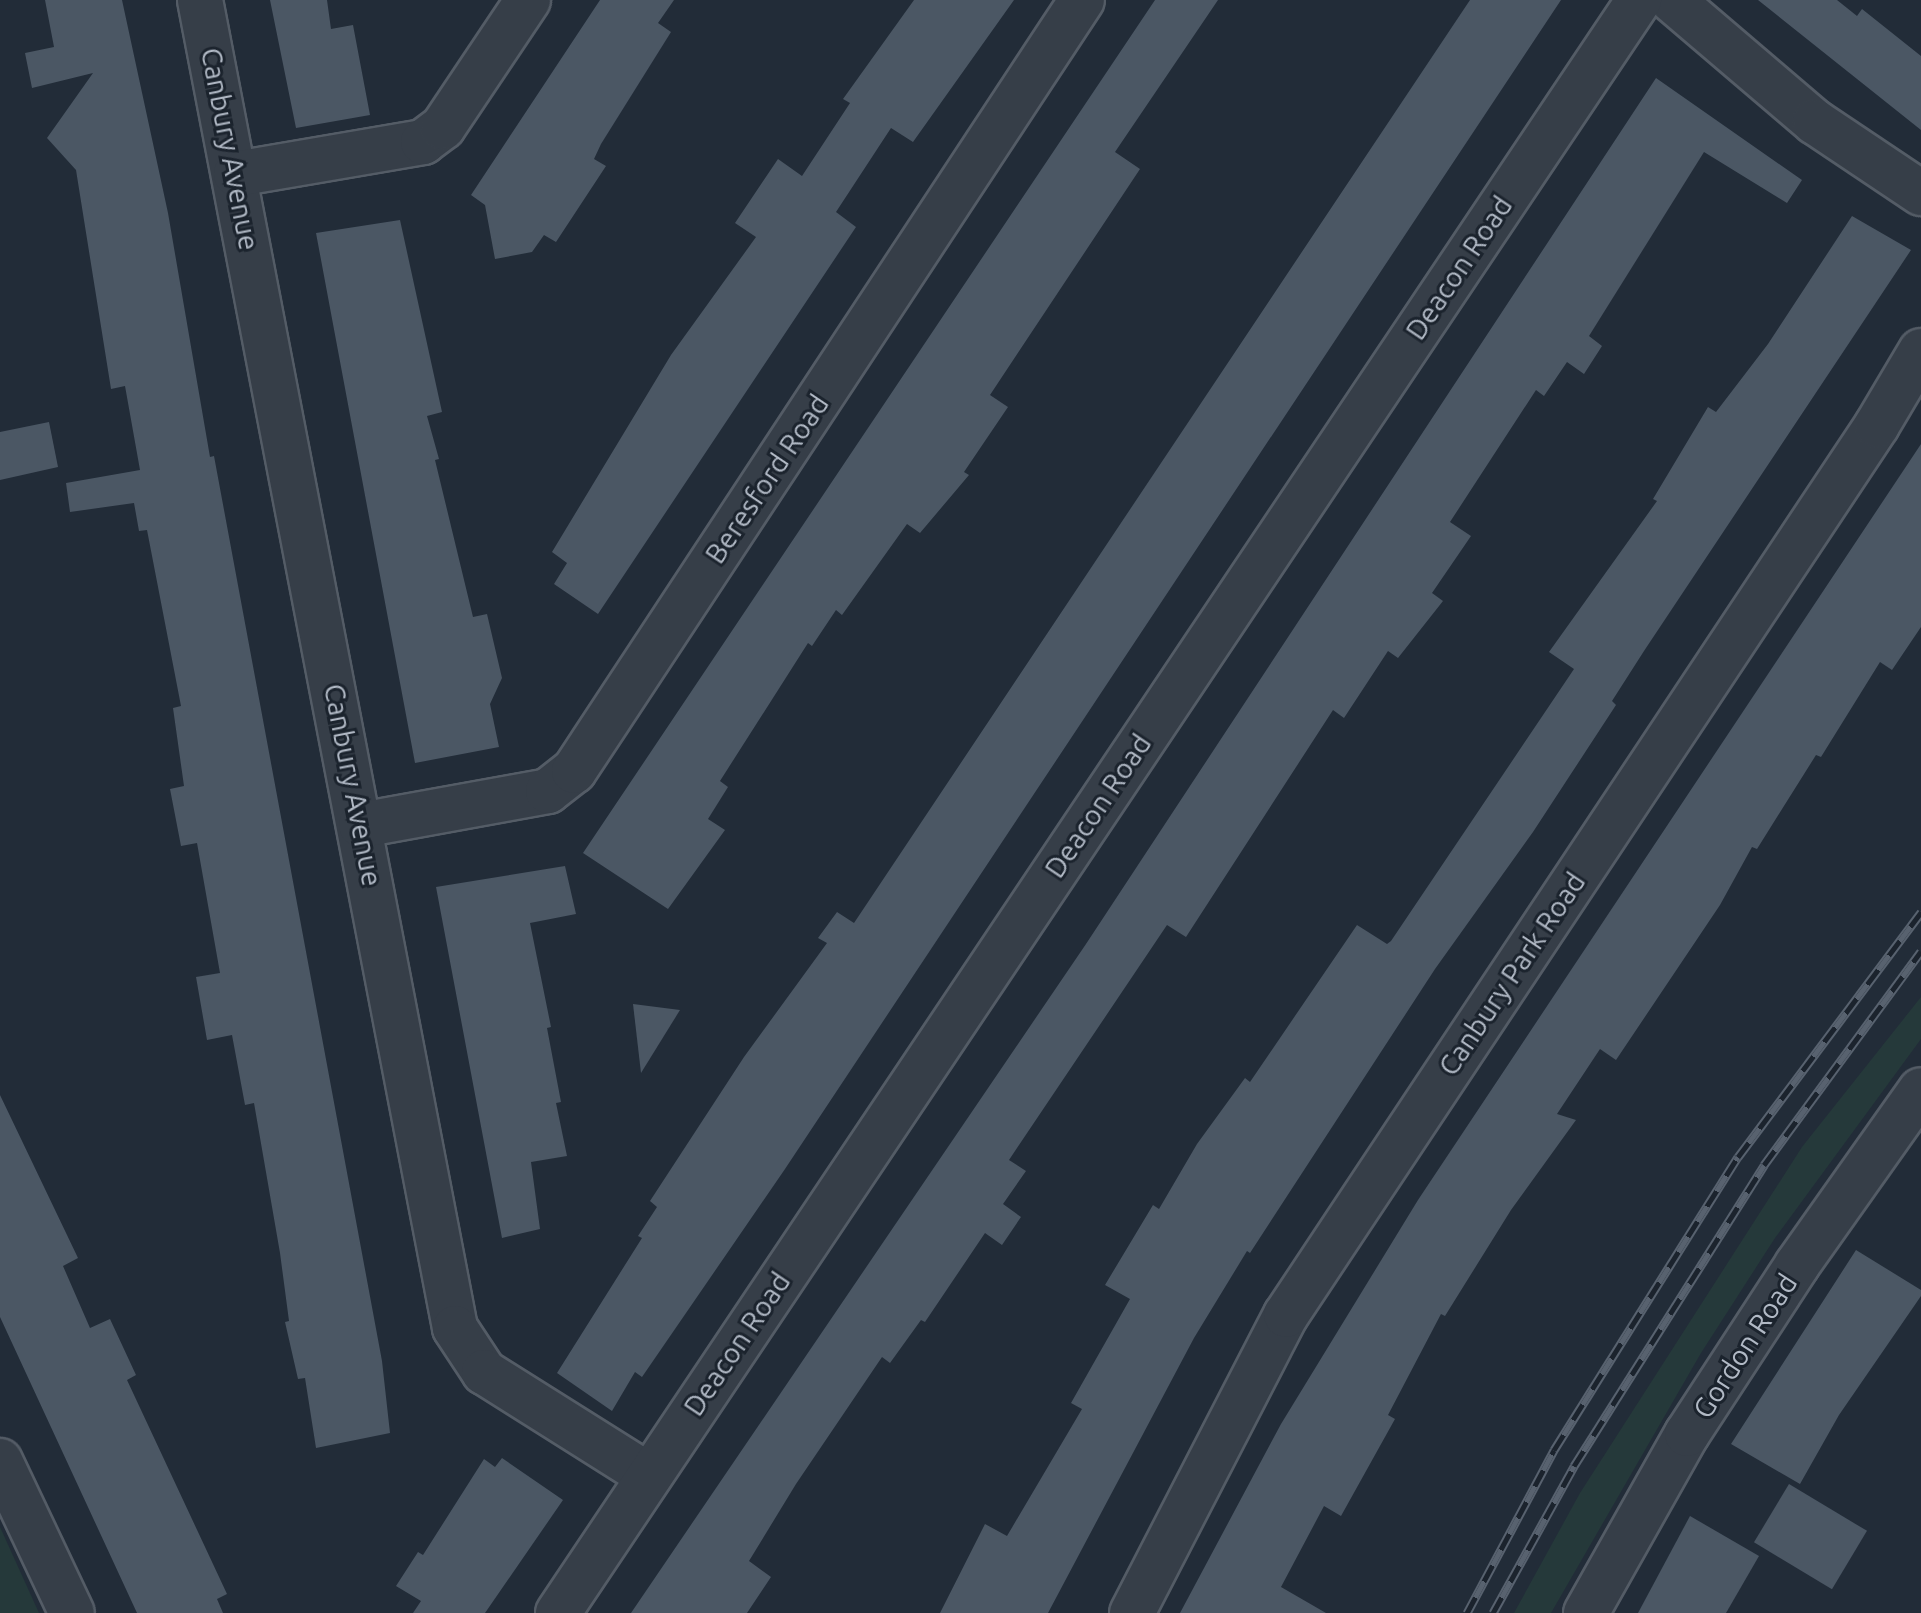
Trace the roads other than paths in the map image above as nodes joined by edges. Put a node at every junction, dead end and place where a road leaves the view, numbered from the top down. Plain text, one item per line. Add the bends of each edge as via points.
1 (200, 0) edge
2 (528, 0) edge
3 (1082, 0) edge
4 (1639, 0) edge
5 (1672, 0) edge
6 (236, 174) junction
7 (1921, 193) edge
8 (1921, 351) edge
9 (361, 825) junction
10 (1921, 1090) edge
11 (0, 1461) edge
12 (649, 1476) junction
13 (72, 1613) edge
14 (558, 1613) edge
15 (1132, 1613) edge
16 (1586, 1613) edge

1 - 6 street, Canbury Avenue
2 - 6 street via 443,127 423,142
3 - 9 street, Beresford Road via 574,771 548,791
4 - 12 street, Deacon Road
5 - 7 street via 1815,122
6 - 9 street, Canbury Avenue
8 - 15 street, Canbury Park Road via 1286,1315
9 - 12 street, Canbury Avenue via 455,1328 484,1372
10 - 16 street, Gordon Road via 1797,1265 1687,1434
11 - 13 street
12 - 14 street, Deacon Road

